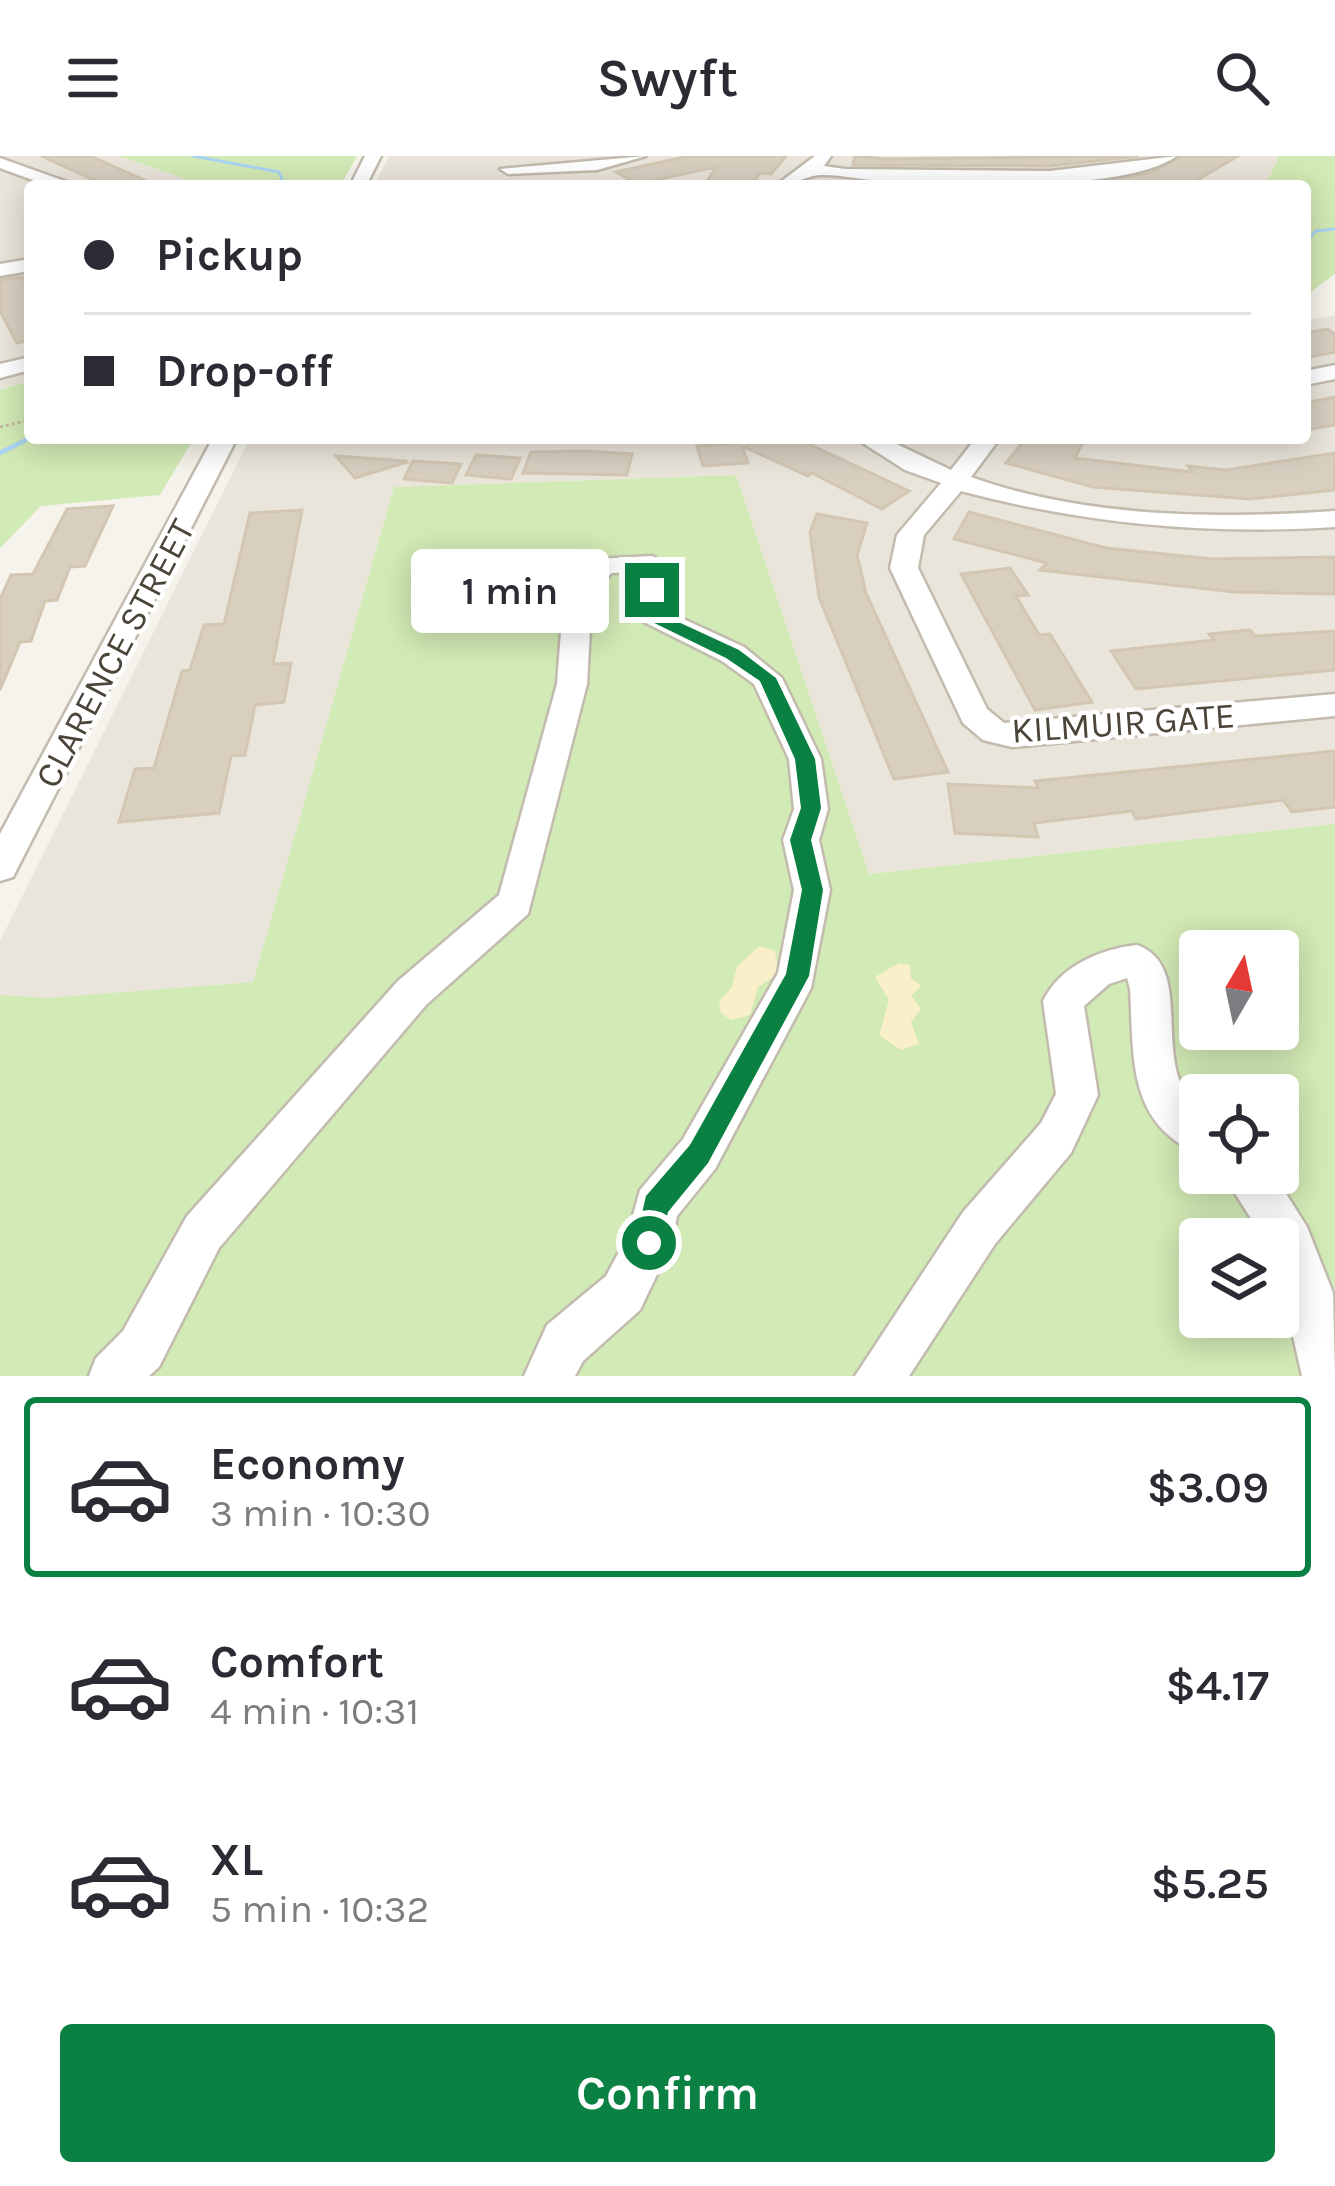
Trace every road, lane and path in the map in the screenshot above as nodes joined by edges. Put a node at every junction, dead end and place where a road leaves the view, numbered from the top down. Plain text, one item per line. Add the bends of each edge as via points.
1 (638, 156) edge
2 (1168, 156) edge
3 (0, 163) edge
4 (818, 163) edge
5 (508, 169) dead end
6 (47, 180) edge
7 (792, 180) edge
8 (222, 444) edge
9 (881, 444) edge
10 (983, 444) edge
11 (957, 477) junction
12 (1335, 519) edge
13 (1335, 705) edge
14 (0, 867) edge
15 (1179, 1116) edge
16 (1259, 1194) edge
17 (114, 1376) edge
18 (549, 1376) edge
19 (880, 1376) edge
20 (1327, 1376) edge

1 - 5 street
2 - 4 street via 1133,168 920,179
3 - 6 street
4 - 7 street
8 - 14 street, CLARENCE STREET
9 - 11 street
10 - 11 street, KILMUIR GATE
11 - 12 street via 1129,518
11 - 13 street, KILMUIR GATE via 911,526 904,568 974,715 994,732
15 - 19 street via 1158,1086 1147,969 1124,962 1088,974 1063,1001 1077,1095 1056,1138 979,1228
16 - 20 street via 1296,1244
17 - 18 street via 140,1348 203,1232 412,993 515,903 572,684 578,592 605,565 641,563 652,565 652,616 767,678 805,759 811,808 800,840 812,890 797,976 699,1154 656,1206 649,1243 623,1293 566,1342

